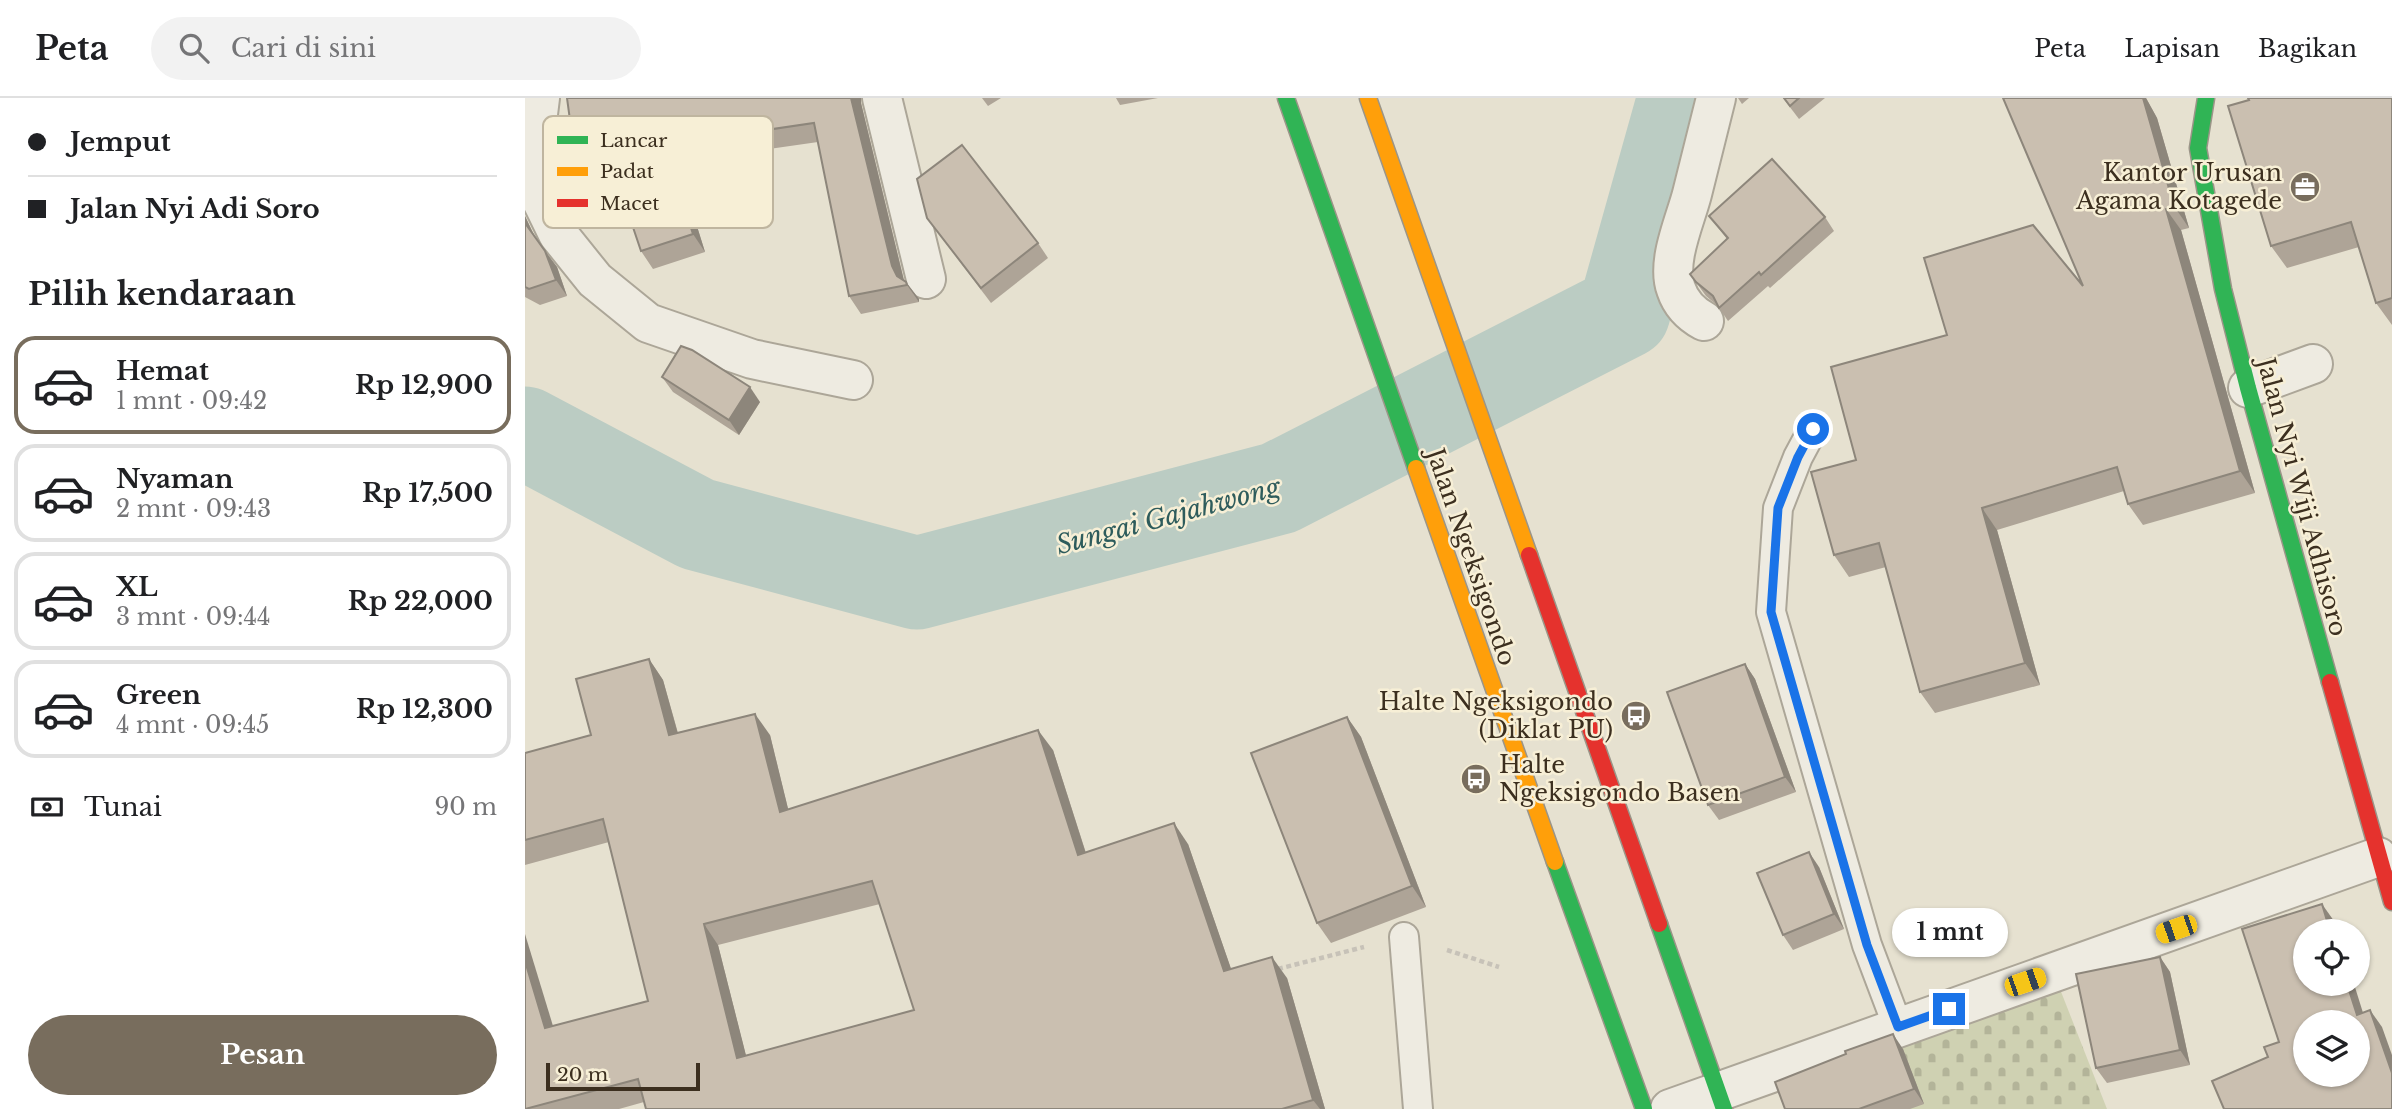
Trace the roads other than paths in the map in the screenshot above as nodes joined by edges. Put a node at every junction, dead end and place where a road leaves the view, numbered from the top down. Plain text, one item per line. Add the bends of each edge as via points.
1 (540, 98) edge
2 (882, 98) edge
3 (1286, 98) edge
4 (1368, 98) edge
5 (1716, 98) edge
6 (2206, 98) edge
7 (543, 205) edge
8 (555, 228) edge
9 (926, 279) dead end
10 (1705, 321) dead end
11 (2313, 364) dead end
12 (853, 380) dead end
13 (2248, 388) junction
14 (1813, 429) dead end
15 (2378, 858) junction
16 (2392, 902) edge
17 (1404, 937) road end
18 (1898, 1027) junction
19 (1721, 1101) edge
20 (1419, 1109) edge
21 (1644, 1109) edge
22 (1669, 1109) edge

1 - 7 street via 535,189
2 - 9 street
3 - 21 main road, Jalan Ngeksigondo
4 - 19 main road
5 - 10 street via 1676,248 1674,274 1675,289 1685,306
6 - 13 main road, Jalan Nyi Wiji Adhisoro via 2198,148
8 - 12 street via 595,280 648,323 752,359
11 - 13 street
13 - 15 main road, Jalan Nyi Wiji Adhisoro
14 - 18 lane via 1778,508 1771,612 1867,945
15 - 16 main road, Jalan Nyi Wiji Adhisoro
15 - 18 street
17 - 20 lane
18 - 19 street
19 - 22 street

